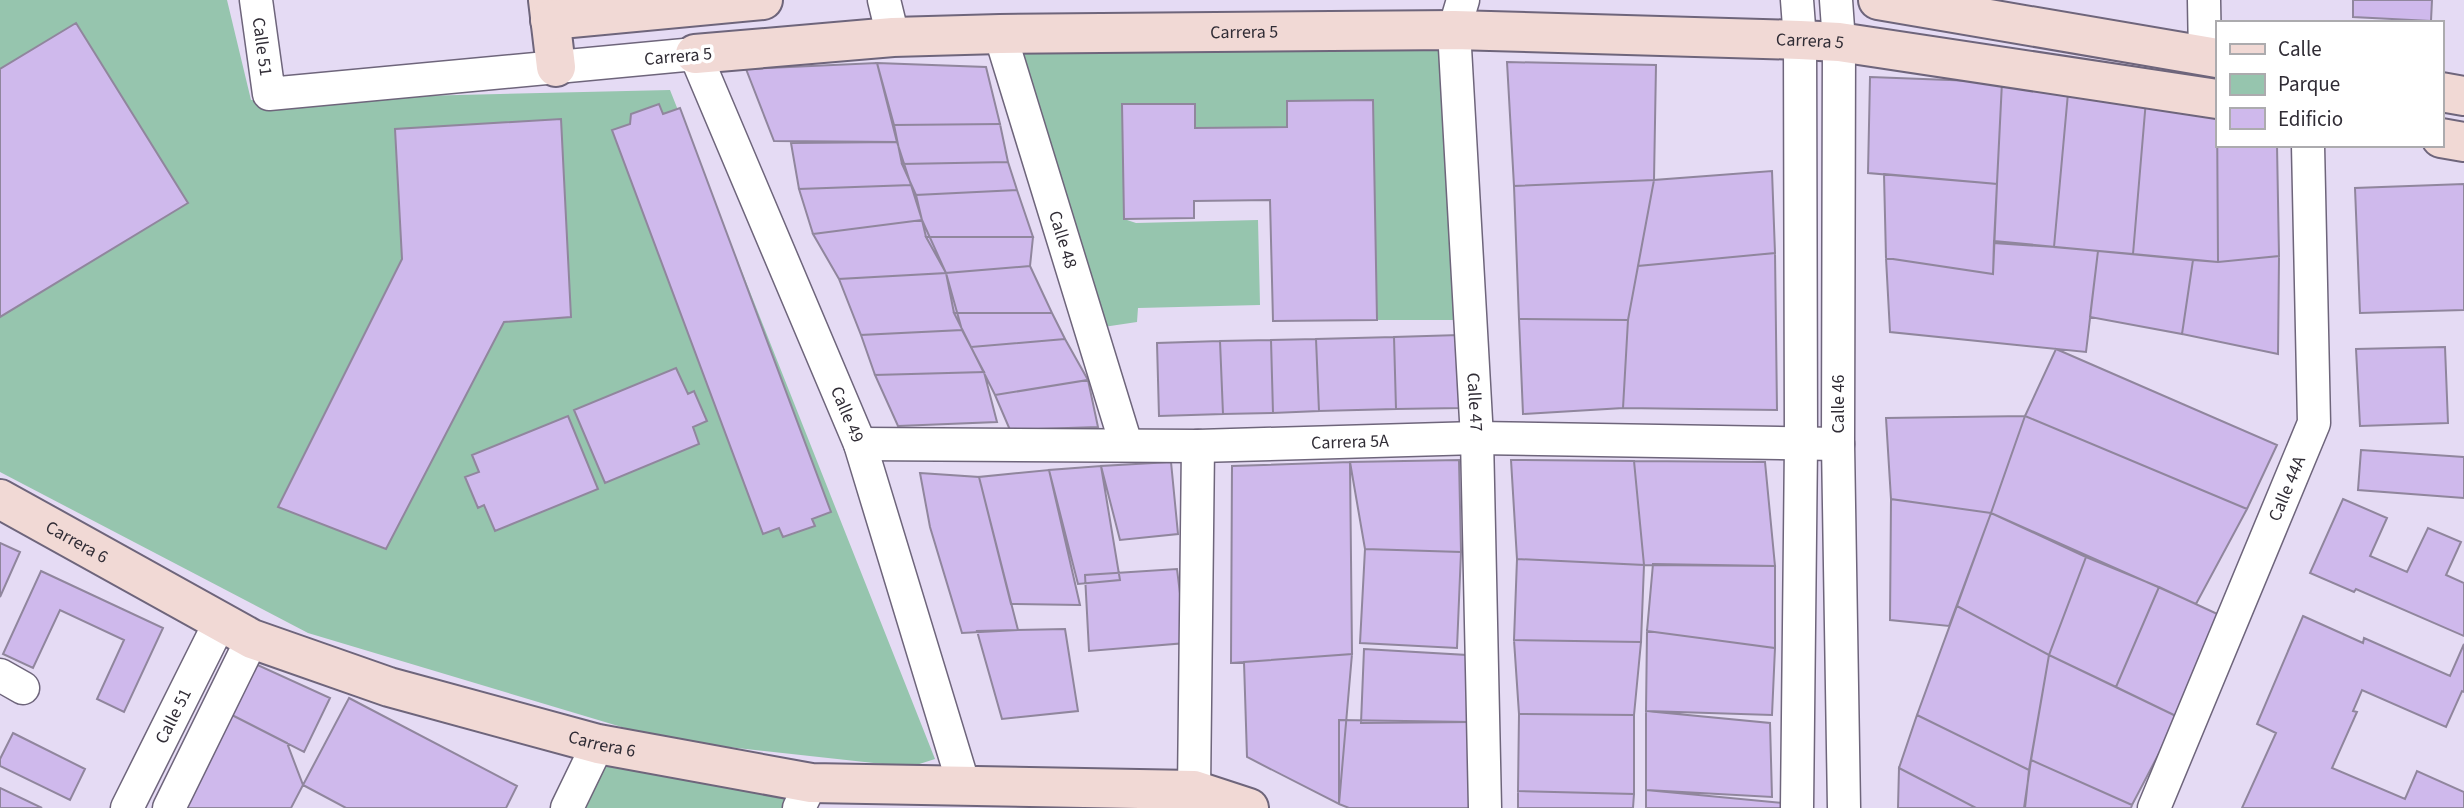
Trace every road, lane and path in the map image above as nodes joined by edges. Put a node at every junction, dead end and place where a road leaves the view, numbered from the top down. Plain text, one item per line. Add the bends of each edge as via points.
1 (256, 0) edge
2 (763, 0) edge
3 (884, 0) edge
4 (1797, 0) edge
5 (1836, 0) edge
6 (1878, 0) edge
7 (2204, 0) edge
8 (593, 8) edge
9 (549, 10) edge
10 (1458, 15) edge
11 (1000, 34) junction
12 (893, 37) junction
13 (1800, 40) junction
14 (1839, 42) junction
15 (695, 54) junction
16 (2211, 58) edge
17 (556, 67) junction
18 (2443, 93) edge
19 (269, 94) joint
20 (2464, 96) edge
21 (2216, 99) edge
22 (2443, 138) edge
23 (2464, 142) edge
24 (2308, 147) edge
25 (1477, 438) junction
26 (860, 444) junction
27 (1126, 444) junction
28 (1801, 444) junction
29 (1838, 444) junction
30 (1198, 446) junction
31 (0, 499) edge
32 (236, 631) junction
33 (598, 744) junction
34 (964, 786) junction
35 (1194, 790) junction
36 (805, 796) edge
37 (1044, 798) edge
38 (127, 808) edge
39 (169, 808) edge
40 (567, 808) edge
41 (1249, 808) edge
42 (1485, 808) edge
43 (1797, 808) edge
44 (1844, 808) edge
45 (2154, 808) edge

1 - 19 street, Calle 51
2 - 8 street
3 - 12 street
4 - 13 street
5 - 14 street, Calle 46
6 - 16 street
7 - 16 street
8 - 9 street
9 - 17 street
10 - 11 street, Carrera 5
10 - 13 street, Carrera 5
10 - 25 street, Calle 47
11 - 12 street, Carrera 5
11 - 27 street, Calle 48
12 - 15 street, Carrera 5
13 - 14 street, Carrera 5
13 - 28 street
14 - 21 street, Carrera 5
14 - 29 street, Calle 46
15 - 17 street, Carrera 5
15 - 26 street, Calle 49
17 - 19 street, Carrera 5
18 - 20 street
22 - 23 street
24 - 45 street, Calle 44A via 2314,423
25 - 28 street, Carrera 5A
25 - 30 street, Carrera 5A
25 - 42 street, Calle 47
26 - 27 street, Carrera 5A
26 - 34 street, Calle 49
27 - 30 street, Carrera 5A
28 - 29 street, Carrera 5A
28 - 43 street
29 - 44 street, Calle 46
30 - 35 street
31 - 32 street, Carrera 6
32 - 33 street, Carrera 6 via 389,687
32 - 38 street, Calle 51
32 - 39 street
33 - 36 street, Carrera 6
33 - 40 street
34 - 36 street, Carrera 6
34 - 37 street, Carrera 6
35 - 37 street, Carrera 6
35 - 41 street, Carrera 6

